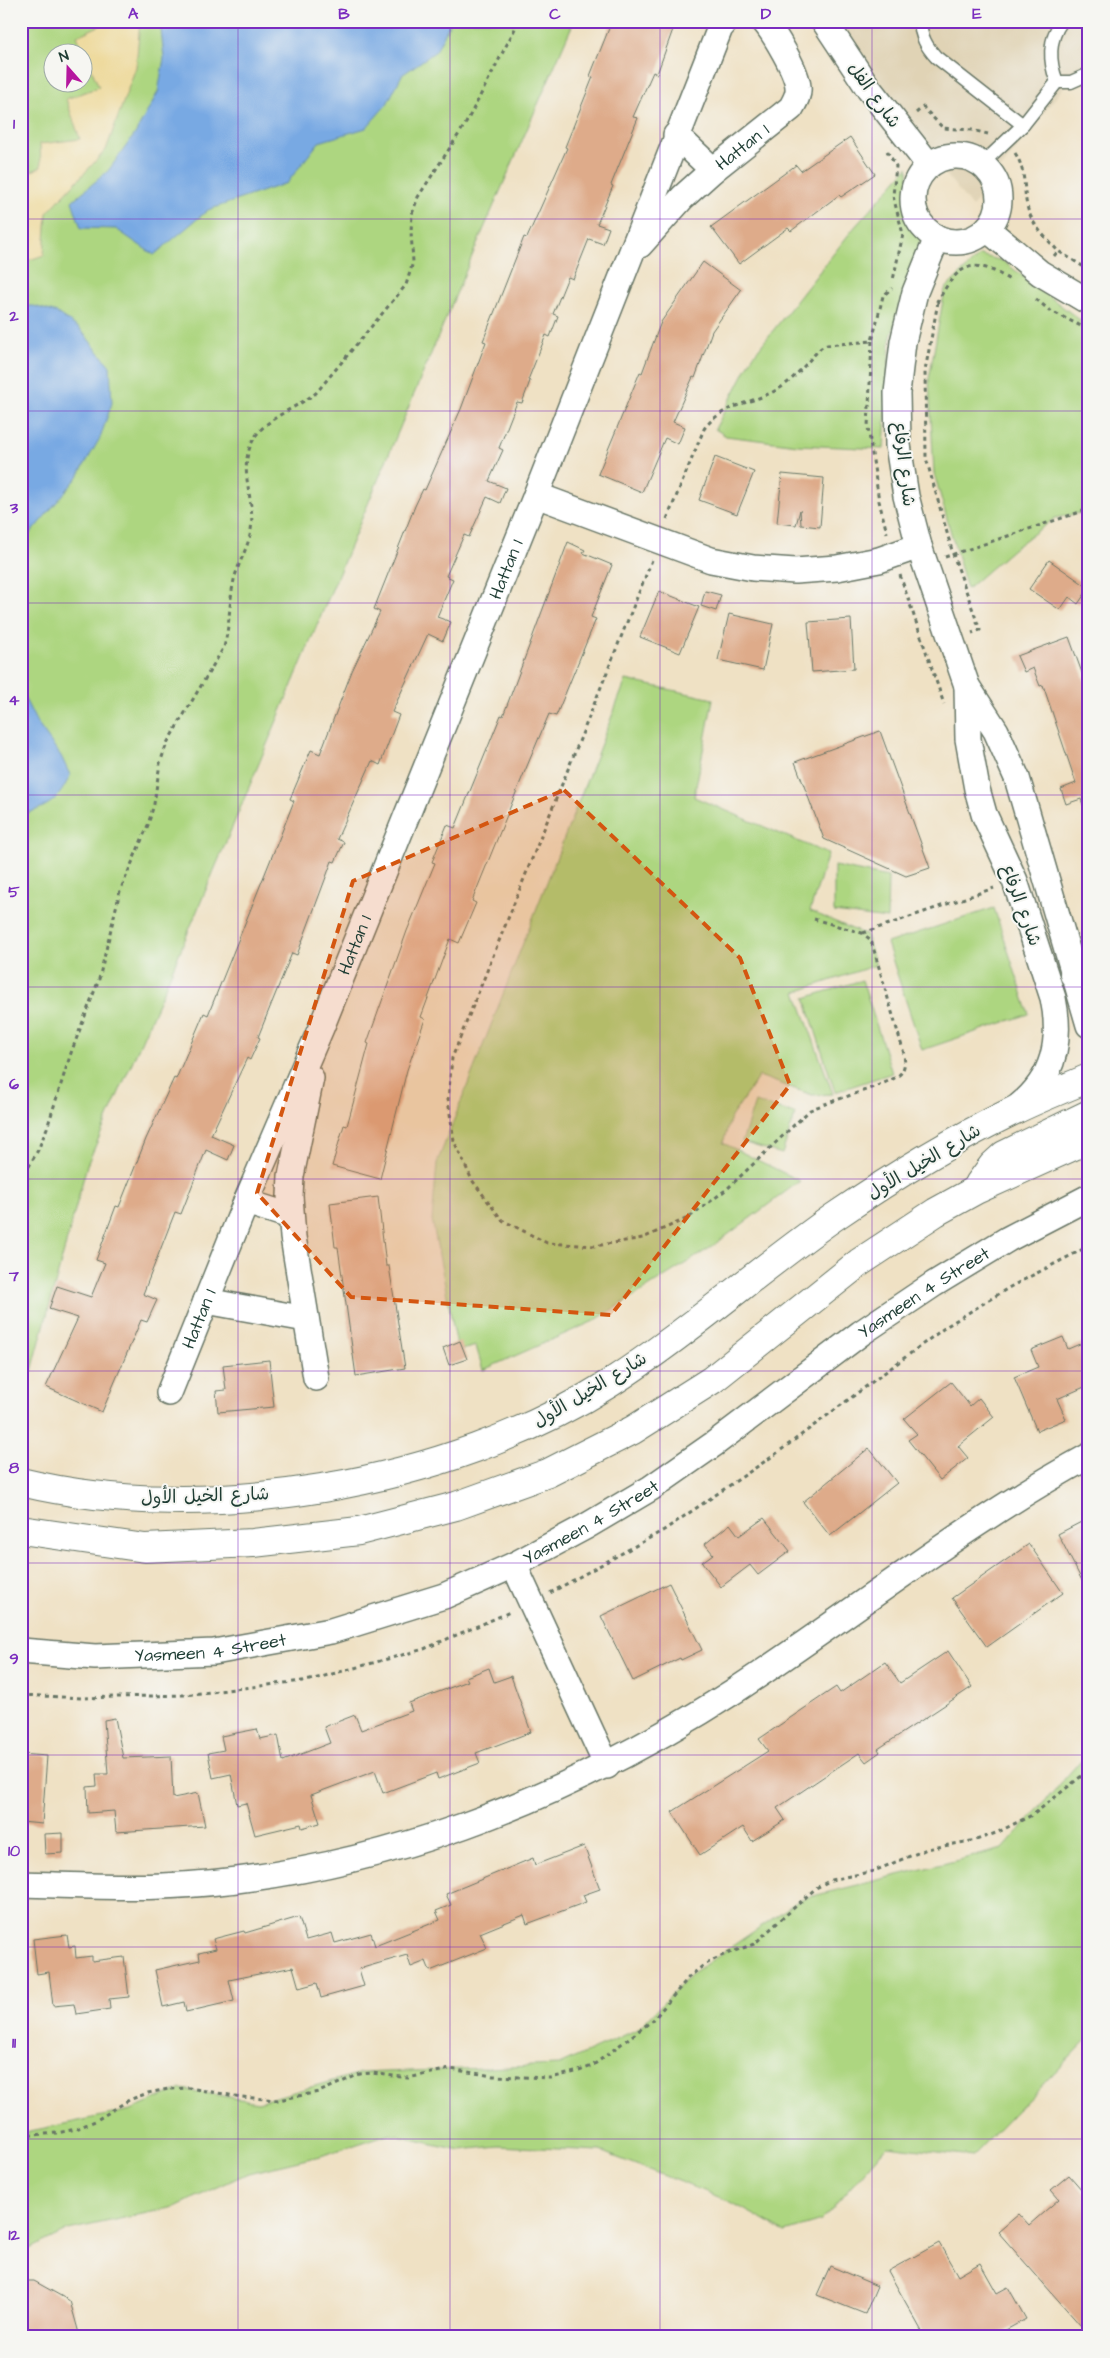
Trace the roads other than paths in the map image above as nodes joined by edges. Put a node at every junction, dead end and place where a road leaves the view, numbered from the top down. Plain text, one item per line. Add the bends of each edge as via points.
1 (726, 21) edge
2 (764, 21) edge
3 (824, 21) edge
4 (920, 21) edge
5 (1062, 21) edge
6 (1089, 74) edge
7 (1057, 82) junction
8 (1023, 125) junction
9 (676, 135) junction
10 (982, 164) junction
11 (929, 165) junction
12 (713, 170) junction
13 (987, 230) junction
14 (937, 238) junction
15 (628, 259) junction
16 (1089, 302) edge
17 (536, 495) junction
18 (922, 555) junction
19 (967, 686) junction
20 (1082, 984) edge
21 (1089, 1025) edge
22 (321, 1028) junction
23 (1089, 1078) edge
24 (1012, 1112) junction
25 (1089, 1114) edge
26 (1089, 1139) edge
27 (976, 1190) junction
28 (1089, 1198) edge
29 (246, 1202) junction
30 (290, 1216) junction
31 (206, 1301) junction
32 (306, 1318) junction
33 (316, 1378) dead end
34 (169, 1393) dead end
35 (1089, 1456) edge
36 (21, 1482) edge
37 (21, 1530) edge
38 (514, 1565) junction
39 (21, 1651) edge
40 (607, 1766) junction
41 (21, 1884) edge

1 - 9 street, Hattan 1 via 720,28
2 - 12 street, Hattan 1 via 795,75 797,98 791,108
3 - 11 street, شارع الفل via 898,128
4 - 8 lane via 921,35 927,48
5 - 7 lane via 1053,39 1051,54
6 - 7 lane via 1071,82
7 - 8 lane
8 - 10 lane
9 - 12 street
9 - 15 street, Hattan 1
10 - 11 street via 956,156 942,158
10 - 13 street via 998,188 999,203
11 - 14 street via 919,176 913,203 916,217
12 - 15 street, Hattan 1
13 - 14 street via 963,242
13 - 16 street via 1040,272
14 - 18 street, شارع الرفاع via 904,290 897,393 898,445 906,496
15 - 17 street, Hattan 1
17 - 18 street via 711,560 752,568 795,571 837,568 893,555
17 - 22 street, Hattan 1
18 - 19 street, شارع الرفاع
19 - 20 street, شارع الرفاع via 996,731 1017,778
19 - 24 street, شارع الرفاع via 968,739 1000,887 1053,998 1058,1031 1051,1067 1041,1084
20 - 21 street, شارع الرفاع
22 - 29 street, Hattan 1
22 - 30 street via 291,1176
23 - 24 main road, شارع الخيل الأول
24 - 36 main road, شارع الخيل الأول via 892,1179 608,1384 523,1429 440,1460 347,1483 250,1497 150,1500 52,1489
25 - 27 main road via 1004,1155 983,1176
26 - 27 main road
27 - 37 main road via 860,1262 712,1380 633,1430 539,1476 456,1506 359,1531 253,1543 145,1548
28 - 38 street, Yasmeen 4 Street via 1008,1239 934,1284 861,1333 651,1488 585,1528
29 - 30 street
29 - 31 street, Hattan 1
30 - 32 street
31 - 32 street
31 - 34 street, Hattan 1
32 - 33 street
35 - 40 street via 976,1523 736,1690
38 - 39 street, Yasmeen 4 Street via 444,1596 340,1628 214,1652 96,1657
38 - 40 street
40 - 41 street via 523,1805 445,1833 347,1860 256,1877 163,1886

